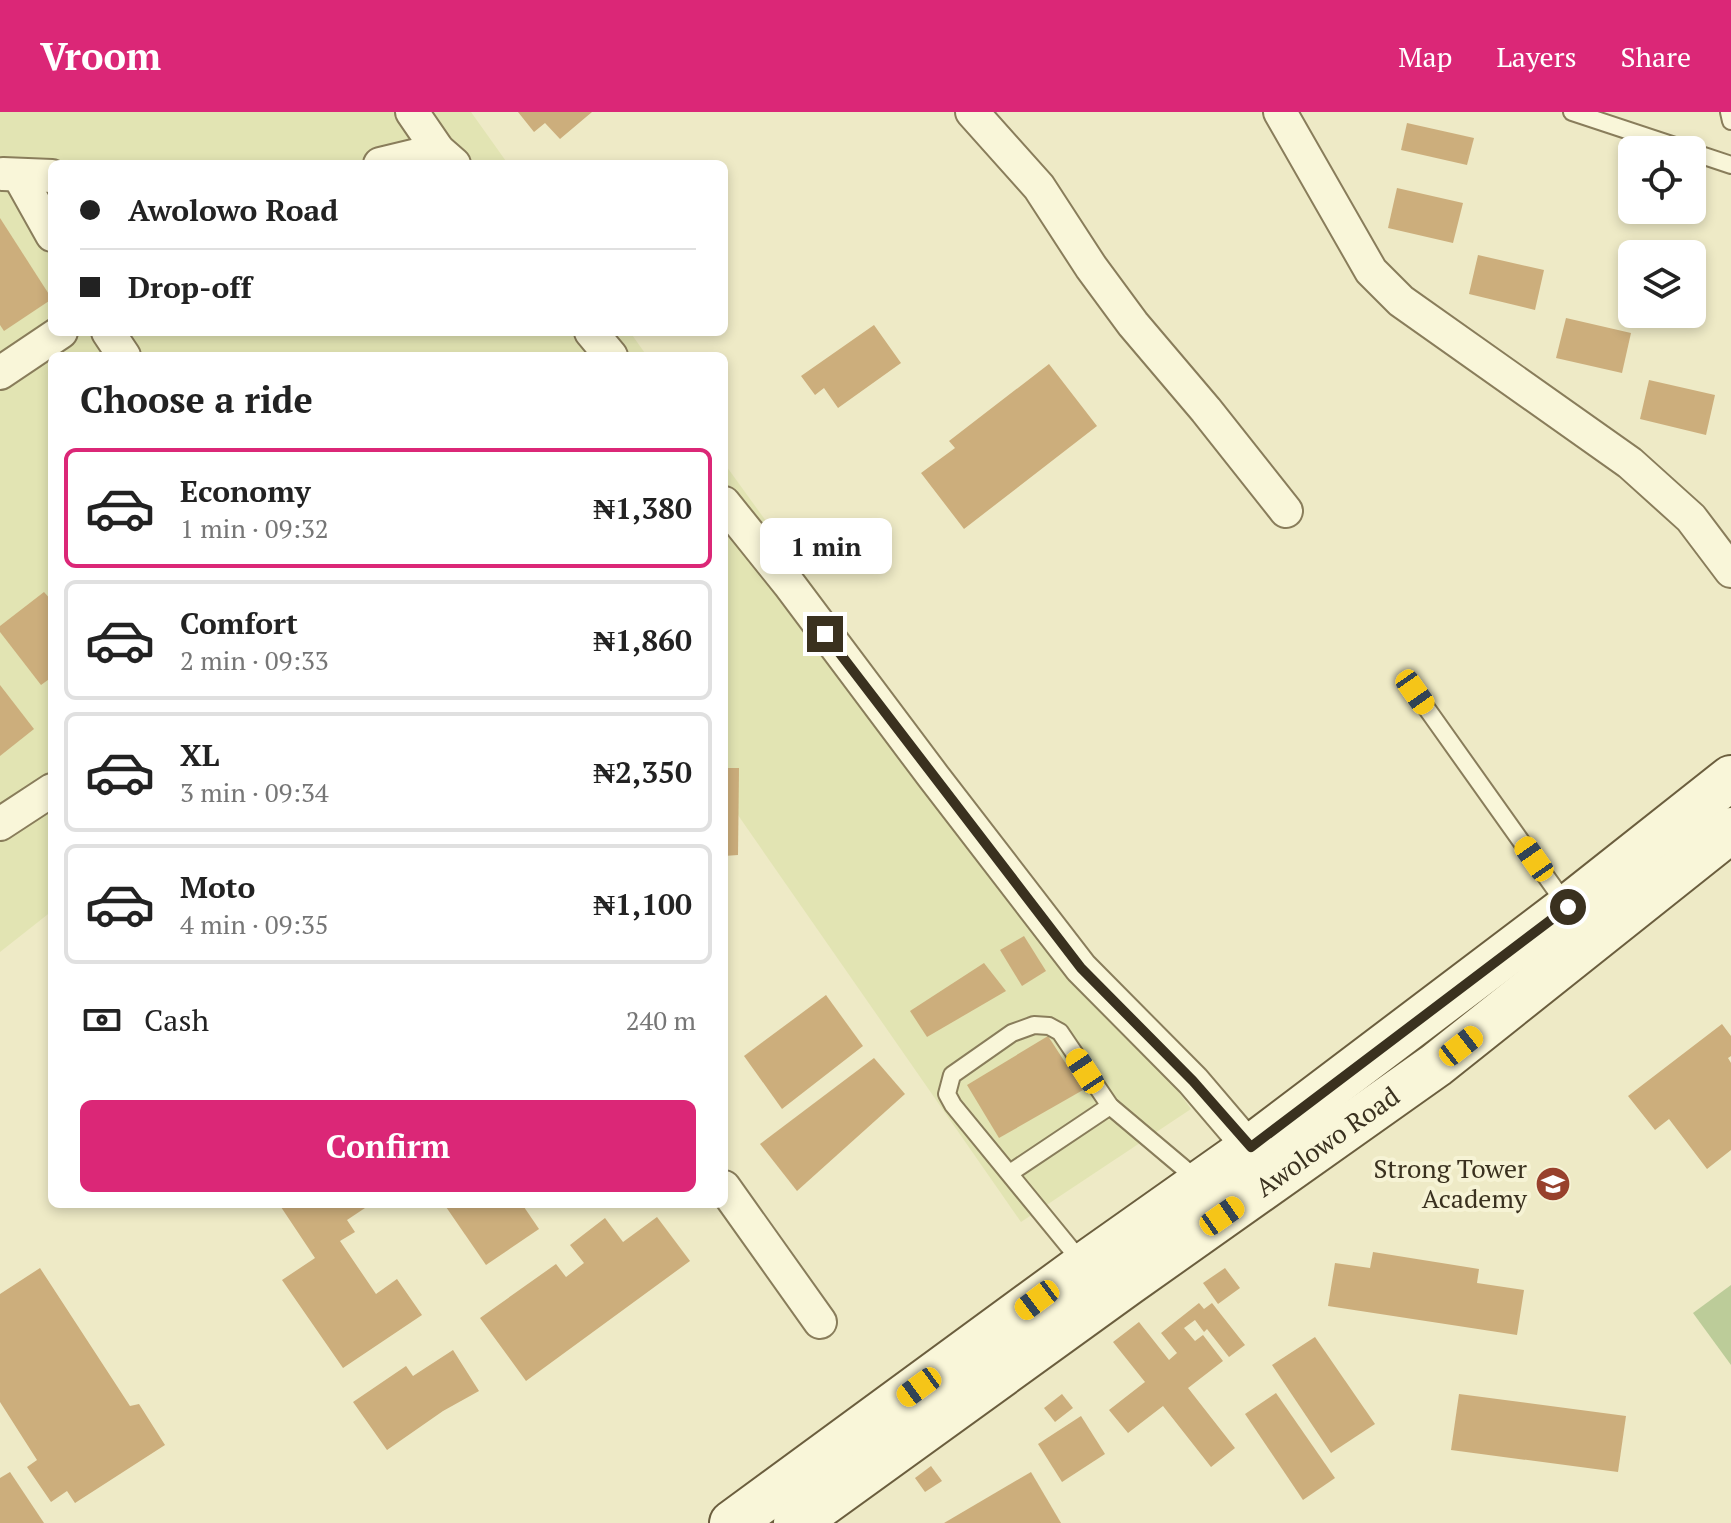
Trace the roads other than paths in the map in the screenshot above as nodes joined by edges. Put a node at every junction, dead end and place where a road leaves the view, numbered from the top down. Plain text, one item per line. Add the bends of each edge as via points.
1 (412, 112) edge
2 (972, 112) edge
3 (1280, 112) edge
4 (1572, 112) edge
5 (1729, 112) edge
6 (1731, 121) edge
7 (1644, 136) edge
8 (446, 157) edge
9 (1706, 157) edge
10 (418, 160) edge
11 (1731, 165) edge
12 (10, 175) edge
13 (48, 176) edge
14 (48, 229) edge
15 (55, 336) edge
16 (594, 336) edge
17 (608, 352) edge
18 (0, 373) edge
19 (728, 508) edge
20 (1286, 511) dead end
21 (1731, 571) edge
22 (1415, 692) dead end
23 (1731, 778) edge
24 (48, 793) edge
25 (0, 824) edge
26 (1731, 830) edge
27 (1568, 907) junction
28 (1110, 1106) junction
29 (1263, 1163) junction
30 (1010, 1173) junction
31 (1201, 1182) junction
32 (728, 1193) edge
33 (1084, 1265) junction
34 (820, 1322) dead end
35 (787, 1513) edge
36 (732, 1523) edge

1 - 8 street
2 - 20 street via 1039,187 1133,324
3 - 21 street via 1371,271 1401,301 1630,463 1691,518
4 - 7 lane
5 - 6 lane
8 - 10 street
9 - 11 lane
12 - 13 street
12 - 14 street
15 - 18 street
16 - 17 street
19 - 29 street via 1081,968 1193,1081
22 - 27 lane
23 - 27 main road, Awolowo Road
24 - 25 street
26 - 29 main road, Awolowo Road via 1436,1065
27 - 29 main road, Awolowo Road
28 - 30 lane
28 - 30 lane via 1060,1032 1034,1025 1012,1033 952,1075 947,1094
28 - 31 lane
29 - 31 main road, Awolowo Road
29 - 35 main road, Awolowo Road
30 - 33 lane
31 - 33 main road, Awolowo Road
32 - 34 street
33 - 35 main road, Awolowo Road
35 - 36 main road, Awolowo Road

